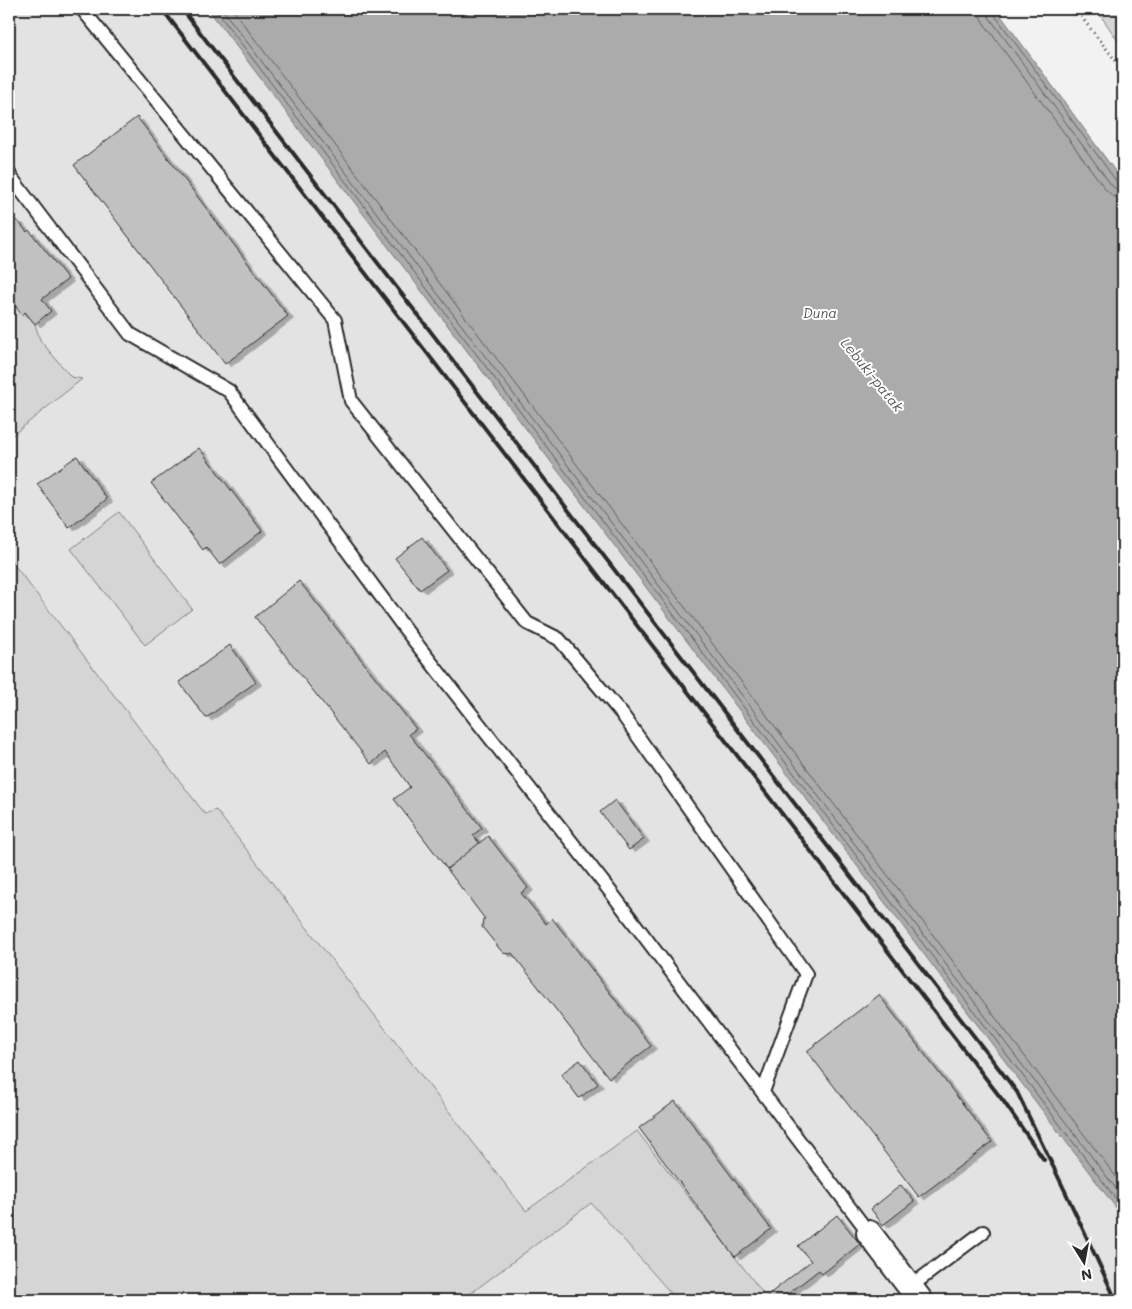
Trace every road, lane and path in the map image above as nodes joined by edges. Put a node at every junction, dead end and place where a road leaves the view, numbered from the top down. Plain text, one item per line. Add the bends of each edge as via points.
1 (82, 9) edge
2 (1075, 9) edge
3 (1123, 70) edge
4 (9, 172) edge
5 (763, 1092) junction
6 (983, 1232) dead end
7 (869, 1233) joint
8 (915, 1294) edge

1 - 5 lane via 336,320 351,401 527,623 559,639 622,714 806,974
2 - 3 path
4 - 5 lane via 130,334 229,391 405,629
5 - 7 lane
6 - 8 lane
7 - 8 street

